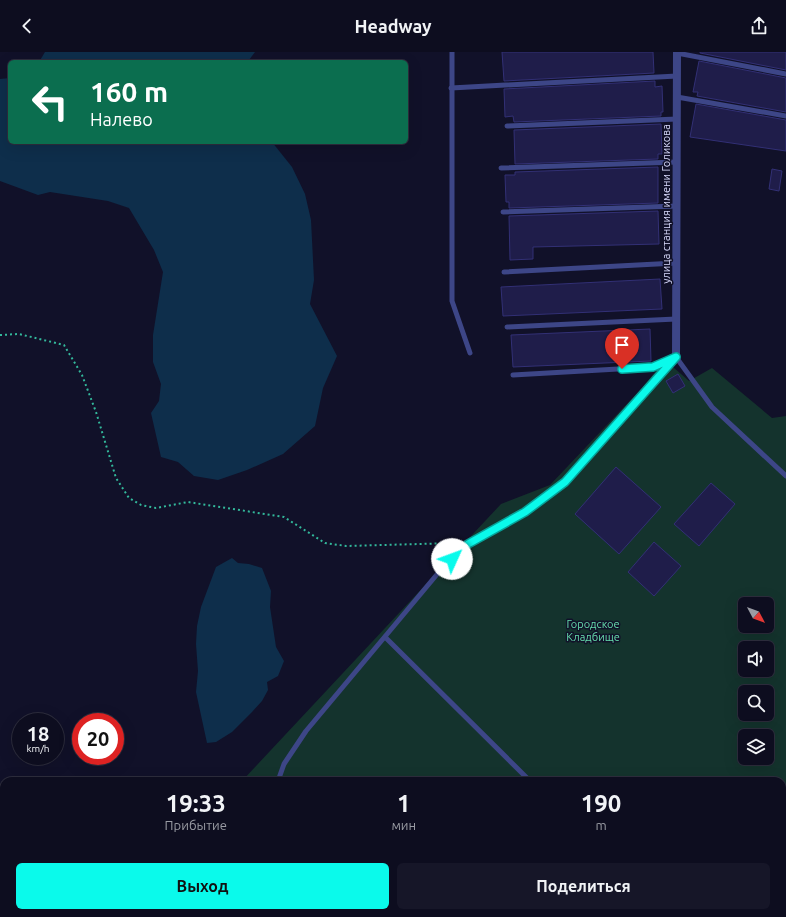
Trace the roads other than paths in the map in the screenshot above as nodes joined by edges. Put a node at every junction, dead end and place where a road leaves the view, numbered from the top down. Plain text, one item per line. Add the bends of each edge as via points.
1 (452, 52) edge
2 (677, 52) edge
3 (786, 74) edge
4 (677, 76) junction
5 (452, 88) junction
6 (677, 97) junction
7 (786, 116) edge
8 (677, 119) junction
9 (507, 126) dead end
10 (677, 162) junction
11 (501, 168) dead end
12 (676, 206) junction
13 (503, 212) dead end
14 (676, 263) junction
15 (504, 272) dead end
16 (676, 319) junction
17 (507, 327) dead end
18 (470, 353) dead end
19 (676, 357) junction
20 (513, 375) dead end
21 (786, 476) edge
22 (385, 636) junction
23 (279, 777) edge
24 (526, 777) edge

1 - 5 lane
2 - 3 lane
2 - 4 street, улица станция имени Голикова
4 - 5 lane
4 - 6 street, улица станция имени Голикова
5 - 18 lane via 452,301
6 - 7 lane
6 - 8 street, улица станция имени Голикова
8 - 9 lane
8 - 10 street, улица станция имени Голикова
10 - 11 lane
10 - 12 street, улица станция имени Голикова
12 - 13 lane
12 - 14 street, улица станция имени Голикова
14 - 15 lane
14 - 16 street, улица станция имени Голикова
16 - 17 lane
16 - 19 street, улица станция имени Голикова
19 - 20 lane via 653,367
19 - 21 lane via 712,407
19 - 22 lane via 565,482 525,512 468,544 444,566
22 - 23 lane via 306,731 284,764
22 - 24 lane

